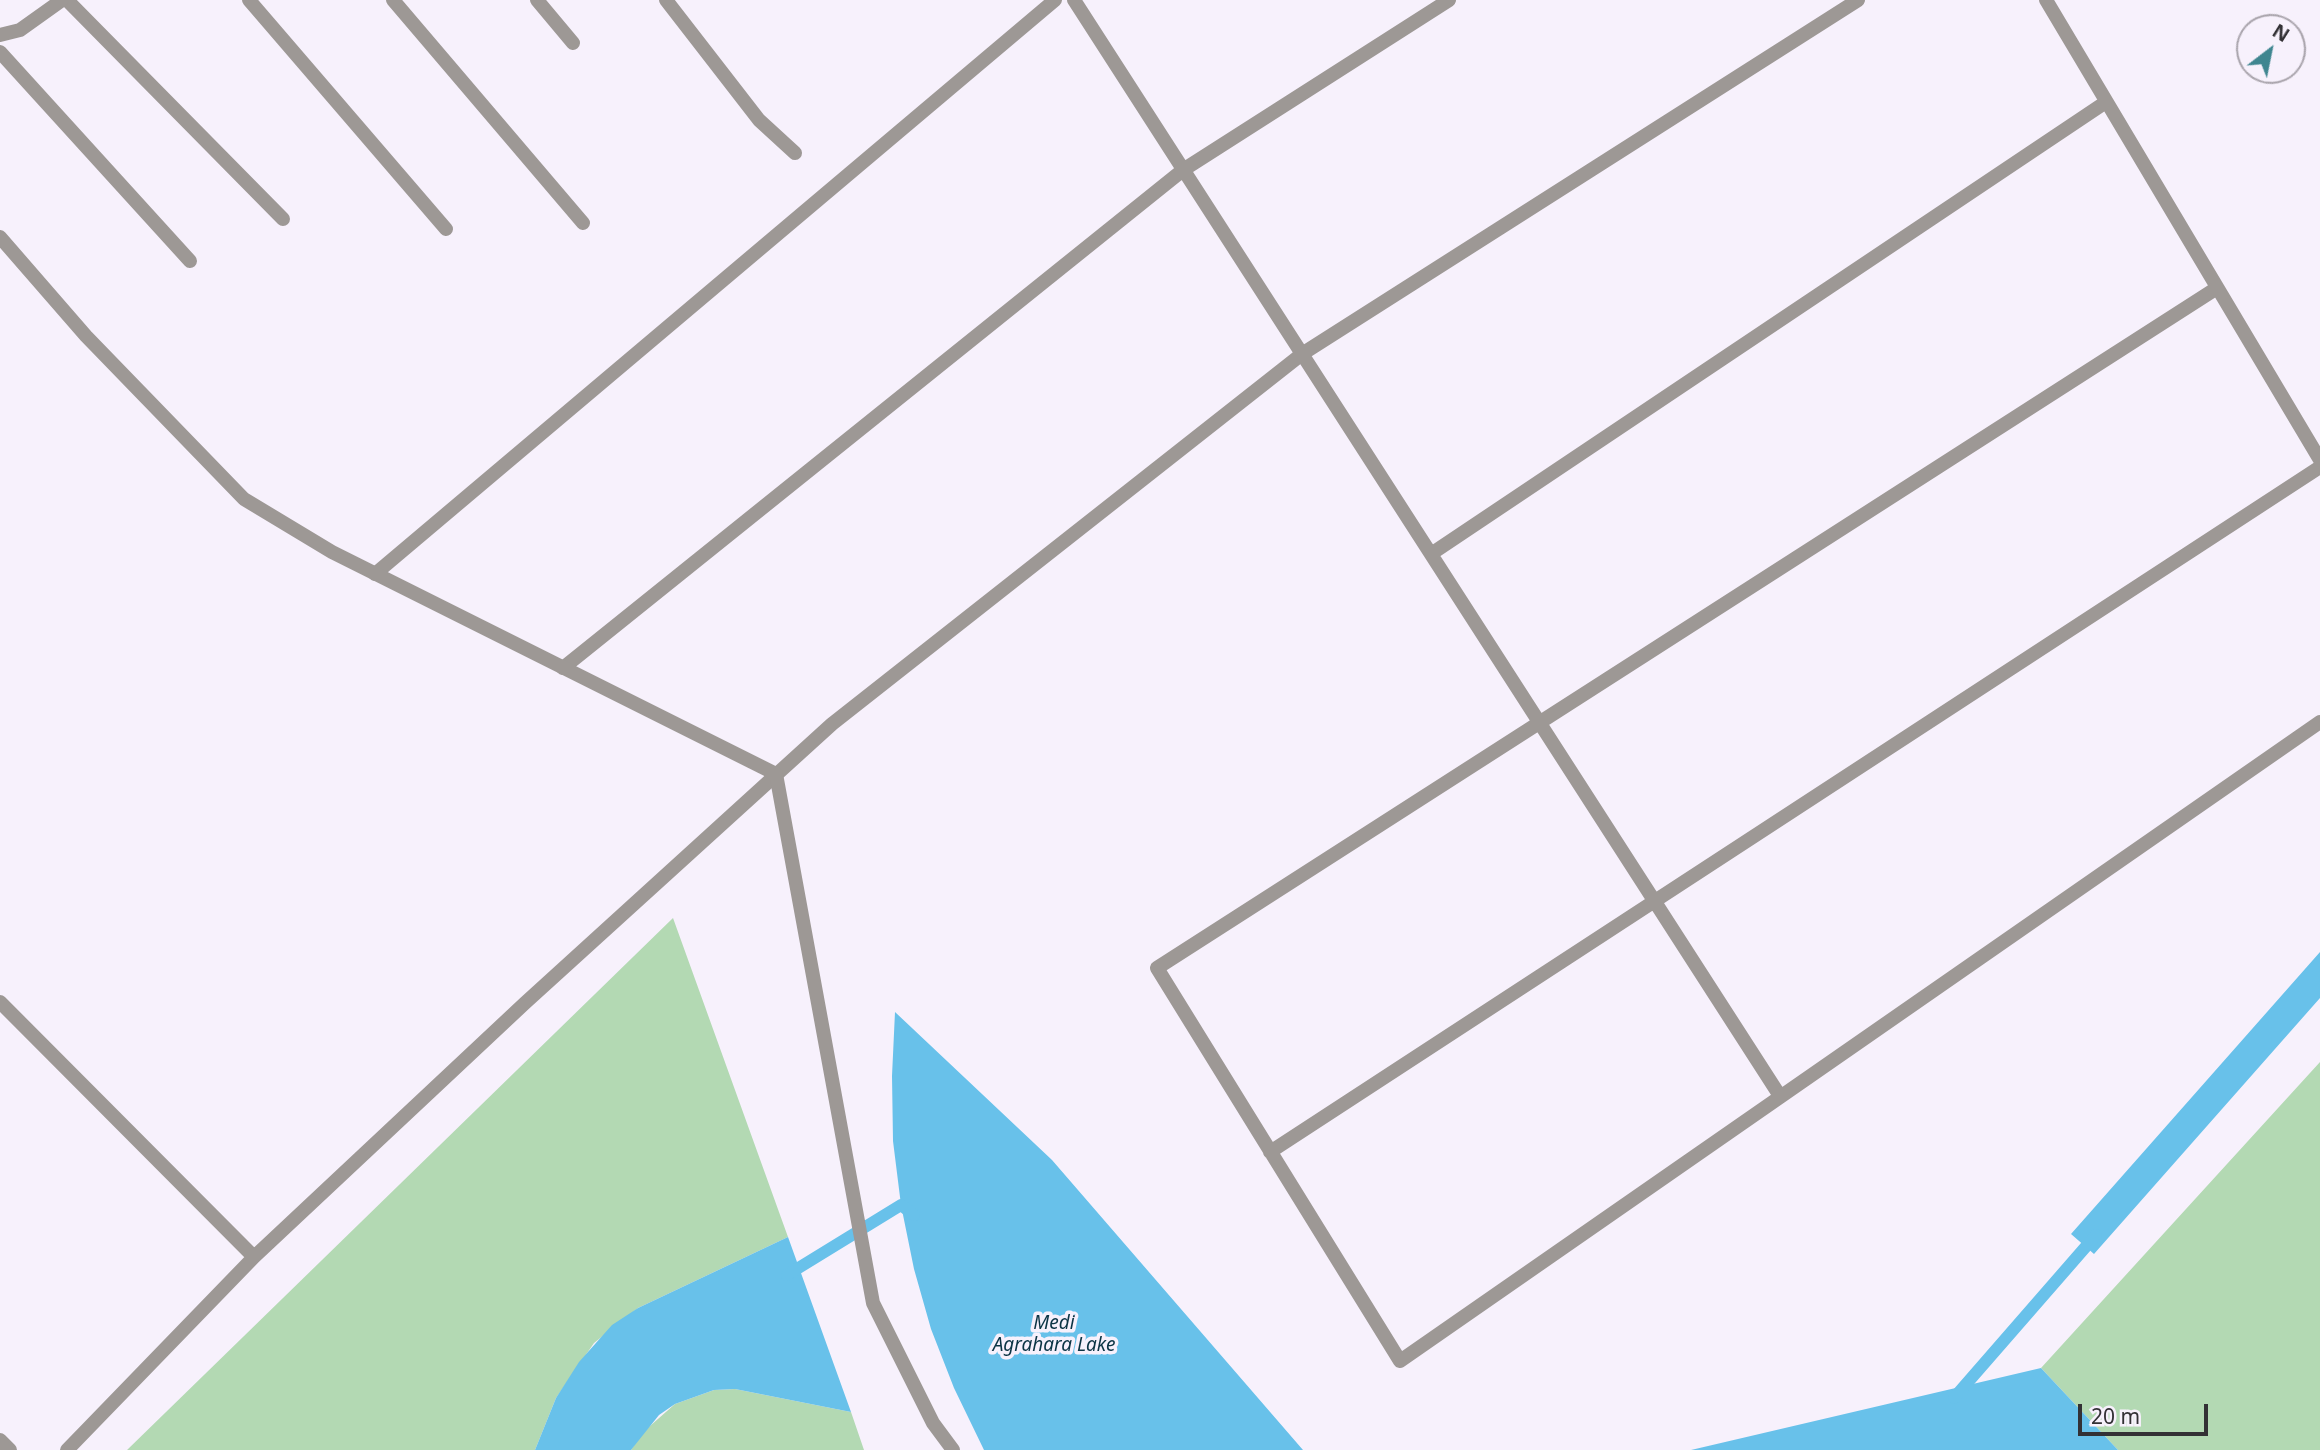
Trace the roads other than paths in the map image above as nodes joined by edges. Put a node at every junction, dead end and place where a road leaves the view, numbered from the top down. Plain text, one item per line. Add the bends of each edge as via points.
1 (65, 0) edge
2 (249, 0) edge
3 (393, 0) edge
4 (537, 0) edge
5 (666, 0) edge
6 (1055, 0) edge
7 (1074, 0) edge
8 (1450, 0) edge
9 (1858, 0) edge
10 (2046, 0) edge
11 (0, 35) edge
12 (573, 43) dead end
13 (0, 52) edge
14 (2106, 102) junction
15 (796, 153) dead end
16 (1183, 170) junction
17 (283, 219) dead end
18 (583, 223) dead end
19 (446, 229) dead end
20 (0, 237) edge
21 (190, 261) dead end
22 (2217, 288) junction
23 (1302, 354) junction
24 (2320, 460) edge
25 (2320, 467) edge
26 (1431, 554) junction
27 (375, 574) junction
28 (563, 668) junction
29 (2320, 722) edge
30 (1540, 723) junction
31 (776, 774) junction
32 (1655, 901) junction
33 (0, 1002) edge
34 (1780, 1096) junction
35 (1270, 1152) junction
36 (254, 1256) junction
37 (0, 1440) edge
38 (10, 1450) edge
39 (66, 1450) edge
40 (953, 1450) edge

1 - 11 street via 20,30
1 - 17 street
2 - 19 street
3 - 18 street
4 - 12 street
5 - 15 street via 759,120
6 - 27 street
7 - 16 street
8 - 16 street
9 - 23 street
10 - 14 street
13 - 21 street
14 - 22 street
14 - 26 street
16 - 23 street
16 - 28 street
20 - 27 street via 86,336 244,499
22 - 24 street
22 - 30 street
23 - 26 street
23 - 31 street via 832,724
25 - 32 street
26 - 30 street
27 - 28 street
28 - 31 street
29 - 34 street
30 - 32 street
30 - 35 street via 1157,968
31 - 36 street
31 - 40 street via 873,1303 933,1423
32 - 34 street
32 - 35 street
33 - 36 street
34 - 35 street via 1400,1361
36 - 39 street
37 - 38 street

